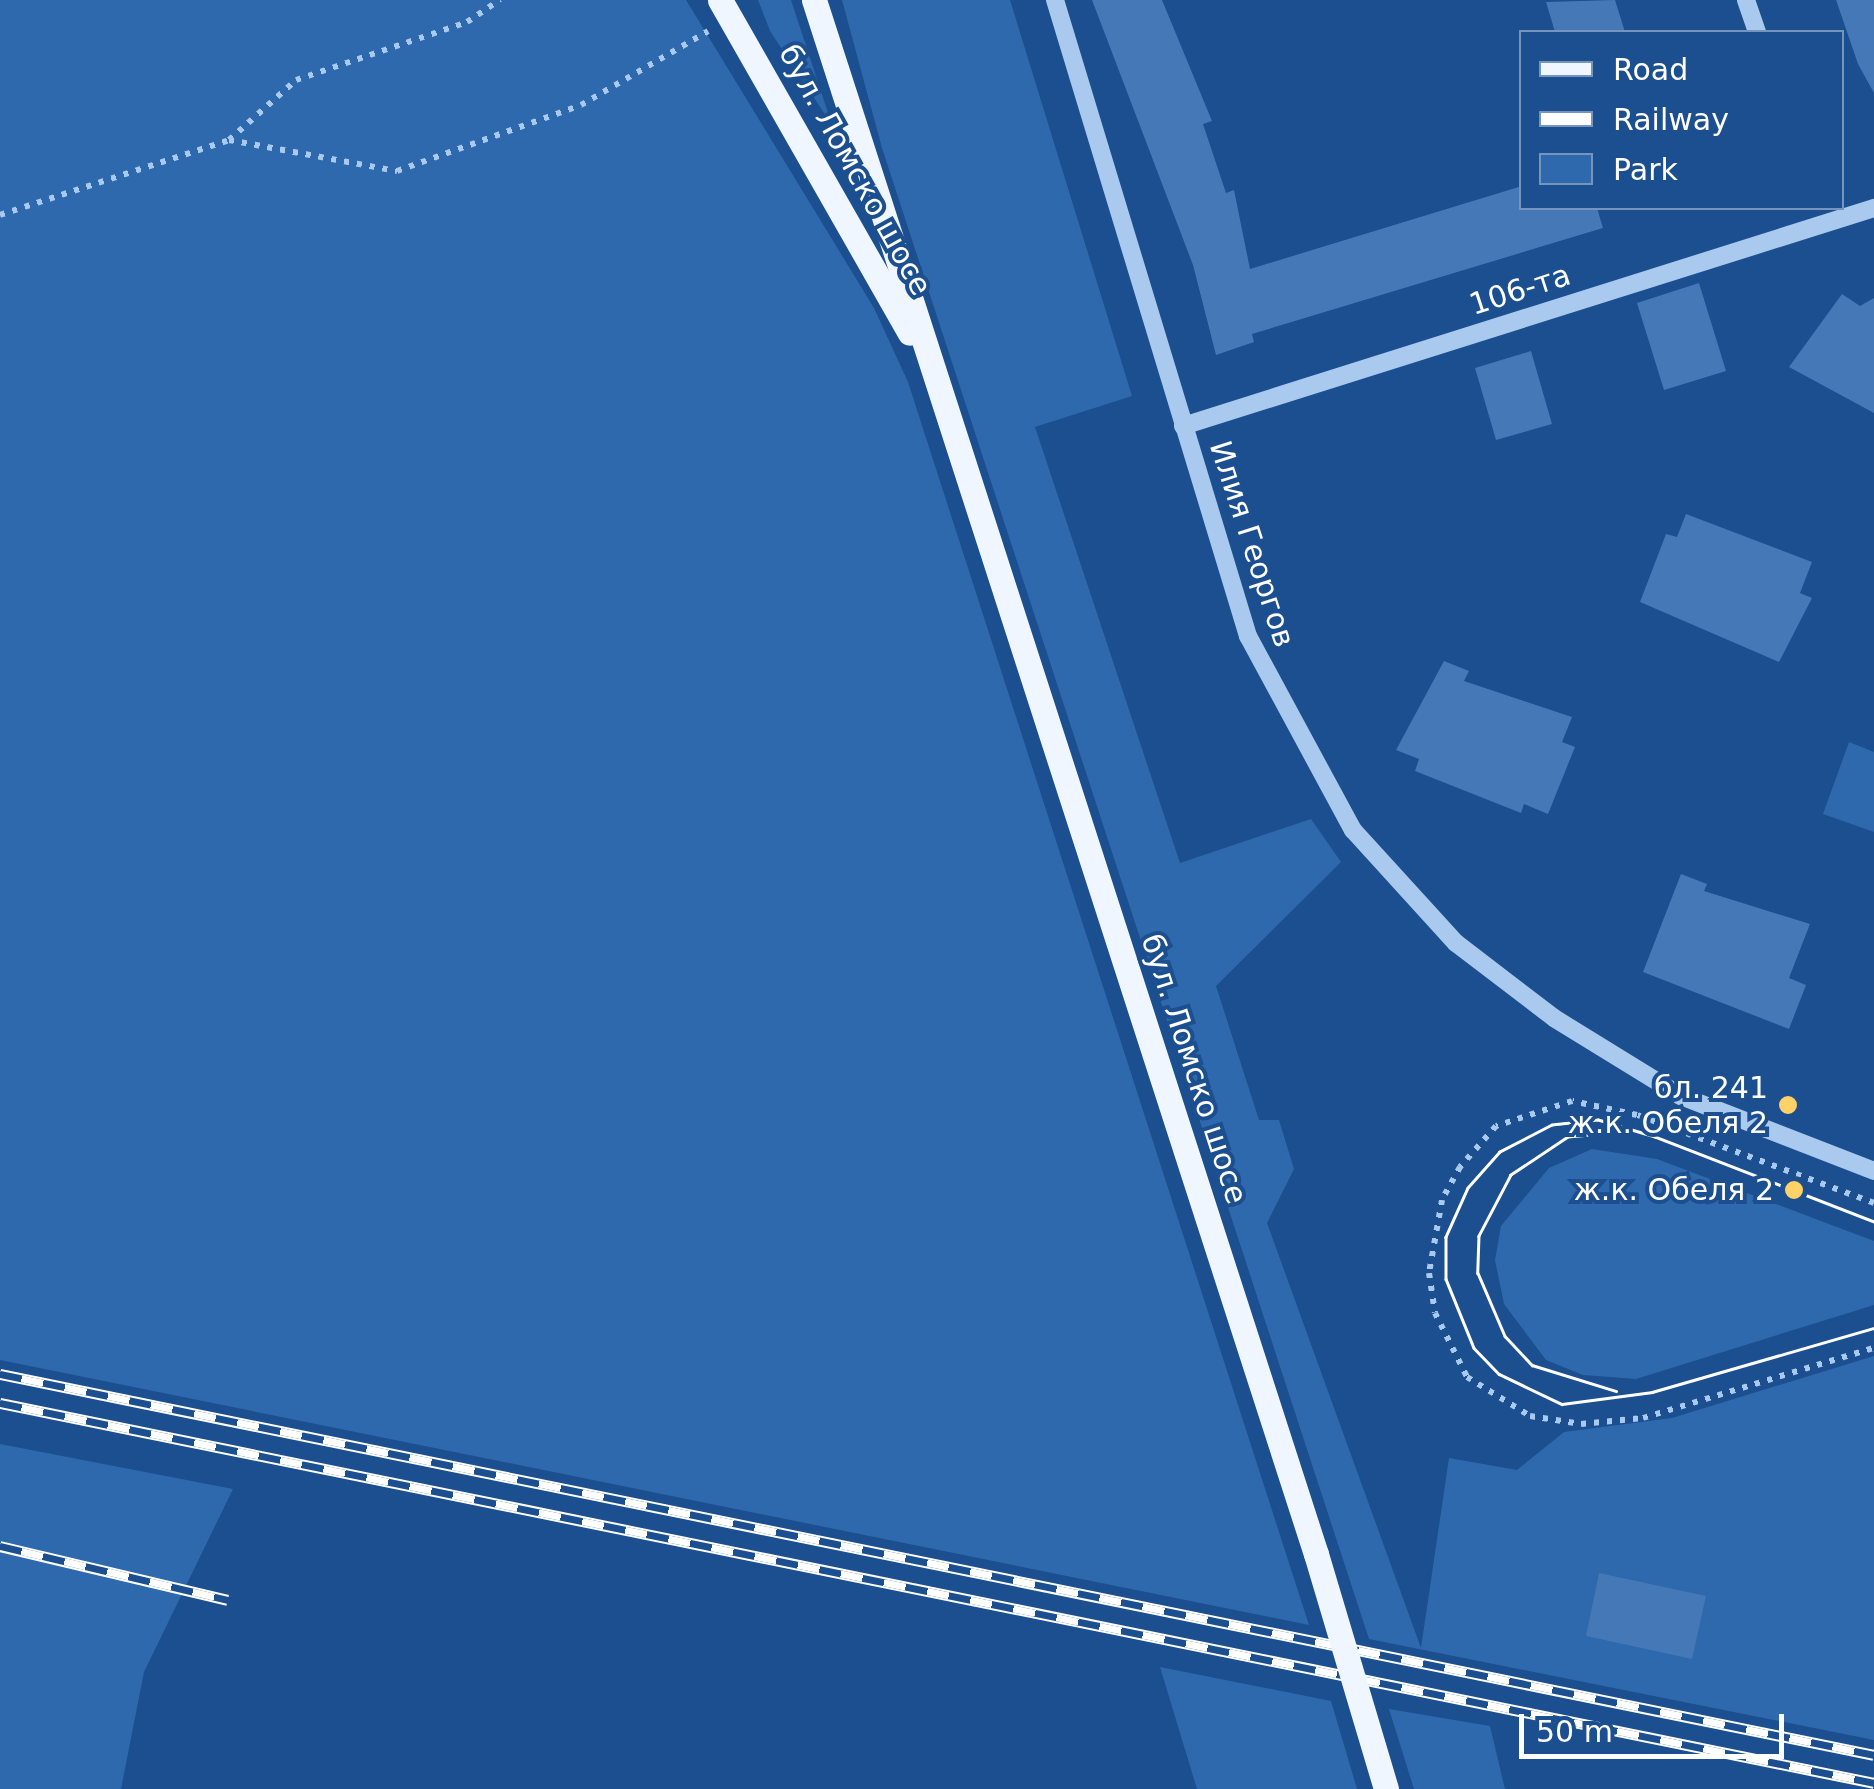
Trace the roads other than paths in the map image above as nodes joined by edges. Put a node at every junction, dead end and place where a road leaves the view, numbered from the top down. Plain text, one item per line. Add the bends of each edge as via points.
1 (814, 0) edge
2 (1055, 0) edge
3 (1746, 0) edge
4 (726, 9) edge
5 (1755, 30) edge
6 (1874, 208) edge
7 (1814, 216) edge
8 (934, 372) junction
9 (1183, 426) junction
10 (1874, 1171) edge
11 (1386, 1789) edge

1 - 8 main road, бул. Ломско шосе
2 - 9 street, Илия Георгов
3 - 5 street
4 - 8 main road, бул. Ломско шосе
6 - 7 street, 106-та
7 - 9 street, 106-та
8 - 11 main road, бул. Ломско шосе, bridge
9 - 10 street, Илия Георгов via 1248,636 1293,728 1353,830 1443,929 1554,1018 1681,1096

